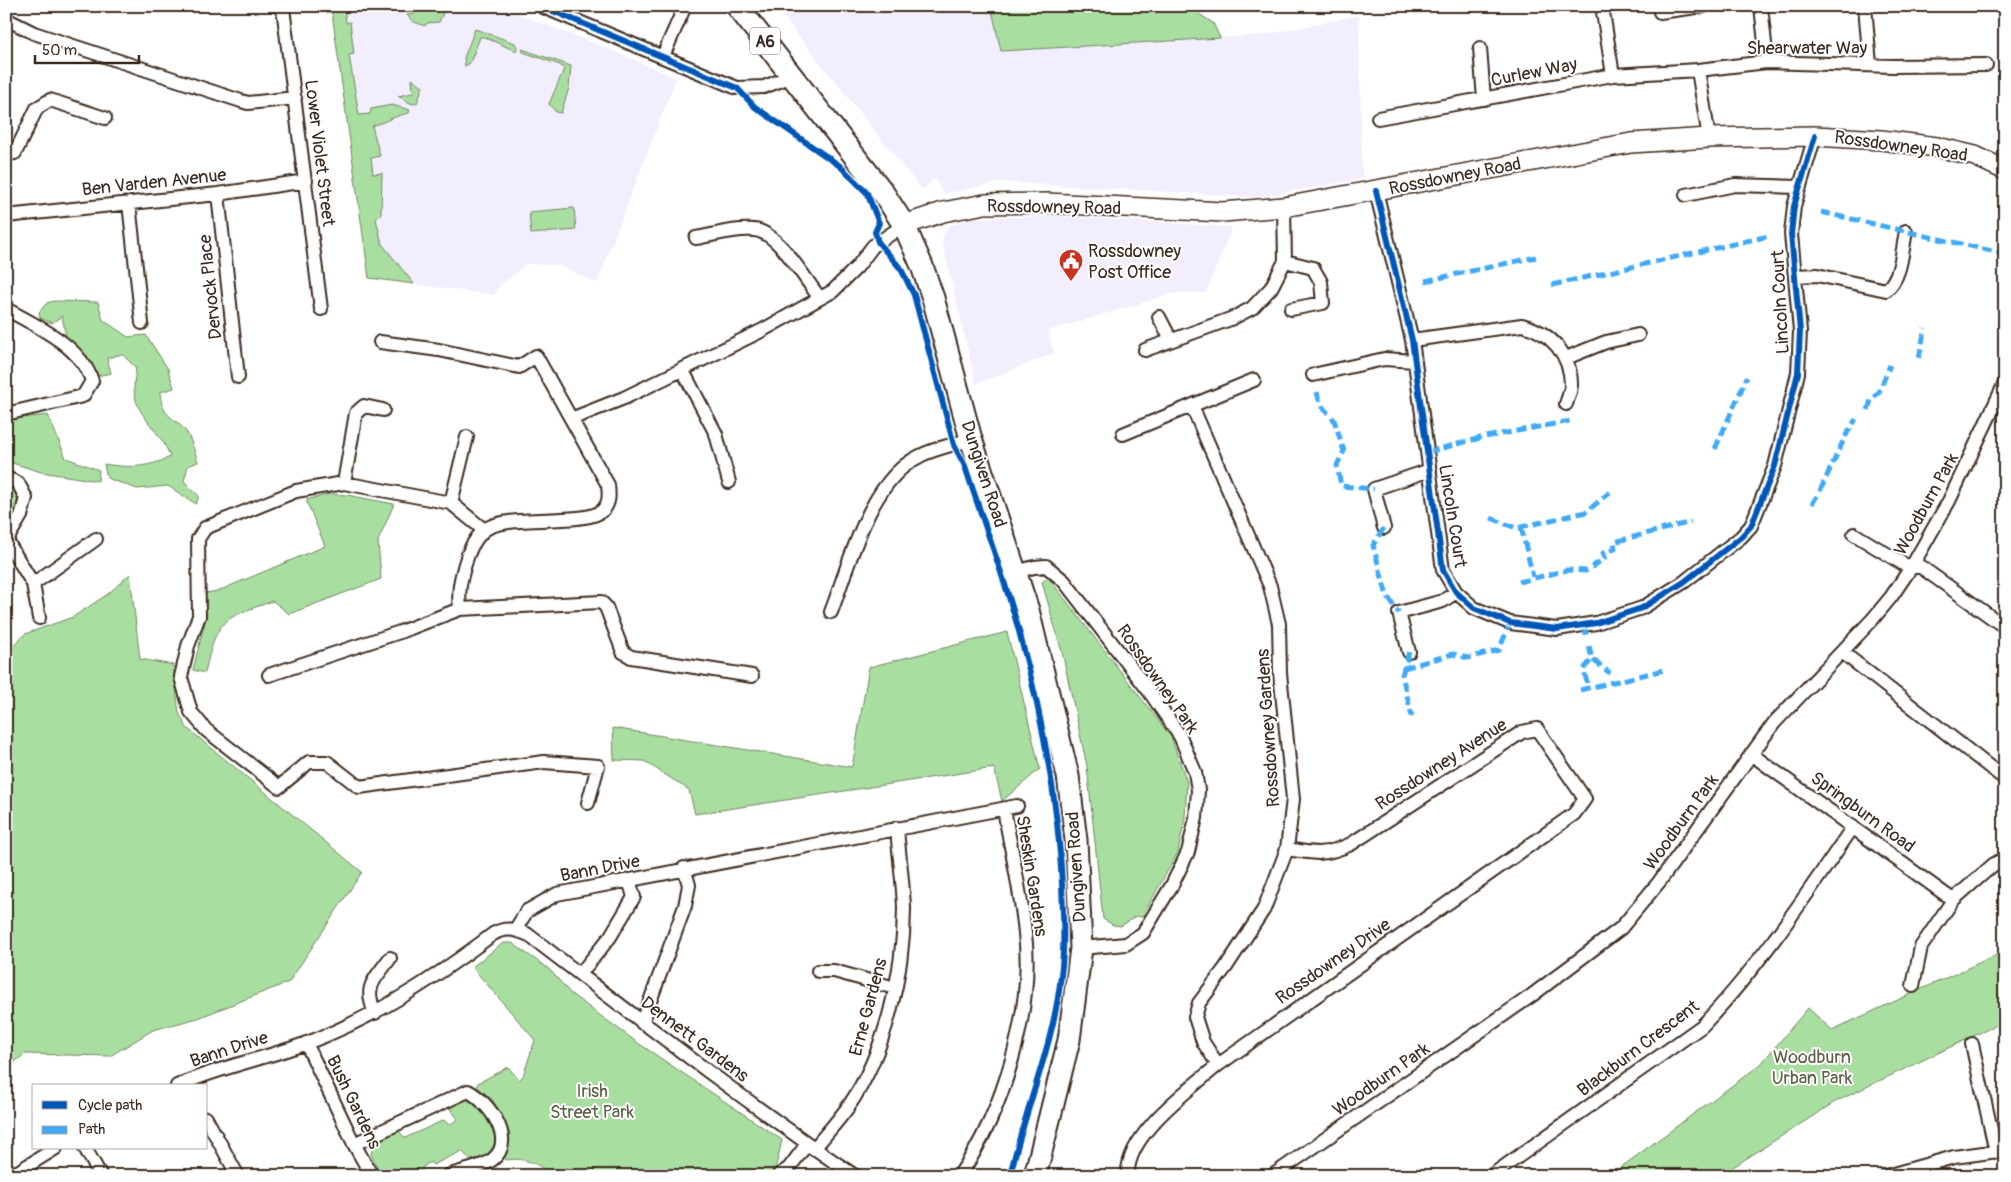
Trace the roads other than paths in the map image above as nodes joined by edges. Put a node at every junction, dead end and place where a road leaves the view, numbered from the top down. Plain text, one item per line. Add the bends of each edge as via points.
1 (277, 6) edge
2 (541, 6) edge
3 (685, 6) edge
4 (737, 6) edge
5 (1602, 6) edge
6 (1659, 6) edge
7 (1704, 6) edge
8 (1761, 6) edge
9 (1865, 6) edge
10 (6, 19) edge
11 (1480, 48) dead end
12 (663, 56) junction
13 (1767, 62) junction
14 (1870, 65) junction
15 (1986, 65) dead end
16 (1698, 70) junction
17 (1613, 75) junction
18 (792, 76) junction
19 (296, 98) junction
20 (1484, 99) junction
21 (105, 118) dead end
22 (1378, 118) dead end
23 (1814, 136) junction
24 (1709, 138) junction
25 (6, 155) edge
26 (2005, 170) edge
27 (306, 181) junction
28 (1800, 187) junction
29 (1376, 192) junction
30 (218, 194) junction
31 (1686, 195) dead end
32 (129, 203) junction
33 (1284, 208) junction
34 (6, 216) edge
35 (904, 225) junction
36 (1906, 231) dead end
37 (696, 238) dead end
38 (1285, 261) junction
39 (1795, 276) junction
40 (820, 298) junction
41 (6, 309) edge
42 (1290, 309) dead end
43 (321, 310) dead end
44 (1159, 317) dead end
45 (142, 323) dead end
46 (1638, 335) dead end
47 (1171, 340) junction
48 (1412, 340) junction
49 (380, 342) dead end
50 (1145, 350) dead end
51 (1566, 358) junction
52 (1415, 361) junction
53 (682, 369) junction
54 (1313, 375) dead end
55 (238, 377) dead end
56 (1254, 380) dead end
57 (2005, 383) edge
58 (1566, 404) dead end
59 (1192, 406) junction
60 (382, 410) dead end
61 (6, 414) edge
62 (571, 419) junction
63 (1123, 434) dead end
64 (467, 437) dead end
65 (971, 439) junction
66 (1430, 470) junction
67 (6, 478) edge
68 (729, 482) dead end
69 (344, 483) junction
70 (451, 503) junction
71 (1384, 528) dead end
72 (484, 530) junction
73 (1854, 534) dead end
74 (96, 539) dead end
75 (7, 541) edge
76 (1912, 566) junction
77 (1016, 572) junction
78 (33, 584) junction
79 (1456, 592) junction
80 (460, 609) junction
81 (832, 612) dead end
82 (39, 618) dead end
83 (2005, 626) edge
84 (1409, 652) dead end
85 (1842, 652) junction
86 (269, 675) dead end
87 (752, 676) dead end
88 (1751, 754) junction
89 (2005, 778) edge
90 (1585, 799) joint
91 (588, 803) dead end
92 (1017, 806) dead end
93 (1004, 809) junction
94 (1853, 827) junction
95 (897, 828) junction
96 (1287, 849) junction
97 (2005, 858) edge
98 (684, 868) junction
99 (630, 880) junction
100 (1953, 900) junction
101 (515, 930) junction
102 (1081, 948) junction
103 (390, 958) dead end
104 (818, 971) dead end
105 (580, 974) junction
106 (1914, 986) dead end
107 (895, 988) junction
108 (375, 1013) junction
109 (642, 1023) junction
110 (306, 1043) junction
111 (1972, 1044) dead end
112 (1218, 1064) junction
113 (184, 1084) edge
114 (208, 1122) edge
115 (354, 1144) junction
116 (811, 1146) junction
117 (53, 1150) edge
118 (86, 1150) edge
119 (2000, 1151) edge
120 (6, 1172) edge
121 (10, 1176) edge
122 (101, 1176) edge
123 (238, 1176) edge
124 (372, 1176) edge
125 (448, 1176) edge
126 (778, 1176) edge
127 (855, 1176) edge
128 (959, 1176) edge
129 (1035, 1176) edge
130 (1128, 1176) edge
131 (1272, 1176) edge
132 (1491, 1176) edge
133 (1886, 1176) edge

1 - 19 street, Lower Violet Street via 284,8
2 - 12 street
3 - 12 street
4 - 18 highway, A6
5 - 17 street
6 - 7 street via 1660,12
8 - 13 street
9 - 14 street
10 - 19 street via 25,30 248,103
11 - 20 street
12 - 18 street via 737,88 764,87
13 - 14 street, Shearwater Way
13 - 16 street, Shearwater Way
14 - 15 street, Shearwater Way
16 - 17 street, Curlew Way
16 - 24 street
17 - 20 street, Curlew Way
18 - 35 highway, Dungiven Road / A6 via 882,191
19 - 27 street, Lower Violet Street
20 - 22 street, Curlew Way
21 - 25 street via 50,100 37,108 15,153
23 - 24 main road, Rossdowney Road
23 - 26 main road, Rossdowney Road via 1936,147 1975,156
23 - 28 street, Lincoln Court
24 - 29 main road, Rossdowney Road via 1631,143
27 - 30 street, Ben Varden Avenue
27 - 43 street, Lower Violet Street
28 - 31 street via 1735,185
28 - 39 street, Lincoln Court via 1791,234
29 - 33 main road, Rossdowney Road
29 - 48 street, Lincoln Court
30 - 32 street, Ben Varden Avenue
30 - 55 street, Dervock Place
32 - 34 street, Ben Varden Avenue
32 - 45 street
33 - 35 main road, Rossdowney Road via 1223,212 1047,203 985,204 943,212
33 - 38 street
35 - 40 street via 878,242 833,291
35 - 65 highway, Dungiven Road / A6 via 933,298
36 - 39 street via 1896,277 1886,290 1817,275
37 - 40 street via 753,229 763,231 776,240
38 - 42 street via 1313,268 1321,282 1323,303
38 - 47 street via 1271,288 1252,308
39 - 79 street, Lincoln Court via 1800,331 1798,373 1790,412 1772,474 1751,526 1741,537 1692,577 1642,608 1596,623 1557,628 1510,623 1474,608
40 - 53 street
41 - 61 street via 76,355 89,370 92,381 83,396
44 - 47 street
46 - 51 street via 1606,342
47 - 50 street
48 - 51 street via 1522,325 1538,329
48 - 52 street, Lincoln Court
49 - 62 street via 439,350 519,367 536,356
51 - 58 street via 1572,386
52 - 54 street via 1384,359
52 - 66 street, Lincoln Court
53 - 62 street via 624,398
53 - 68 street via 716,434
56 - 59 street
57 - 76 street, Woodburn Park via 1954,492
59 - 63 street
59 - 96 street, Rossdowney Gardens via 1270,586 1279,624 1280,673 1293,799
60 - 69 street via 364,406 356,413
62 - 72 street via 608,485 610,498 603,510 588,516 501,523
64 - 70 street
65 - 77 highway, Dungiven Road / A6
65 - 81 street via 919,456 898,471 876,499
66 - 71 street via 1374,489
66 - 79 street, Lincoln Court via 1444,570
67 - 75 street via 18,483 26,498 21,516
69 - 70 street
69 - 91 street via 296,491 205,528 198,539 199,616 181,677 191,712 206,730 279,787 309,762 328,762 359,787 544,762 598,766
70 - 72 street
72 - 80 street via 468,551 458,589
73 - 76 street via 1905,565
74 - 78 street
75 - 78 street
76 - 83 street via 1920,568
76 - 85 street, Woodburn Park via 1872,620
77 - 102 highway, Dungiven Road / A6 via 1068,776 1076,840
77 - 102 street, Rossdowney Park via 1046,566 1064,581 1180,736 1195,772 1198,790 1196,818 1188,852 1142,933 1126,944
78 - 82 street
79 - 84 street via 1443,601 1399,613
80 - 86 street
80 - 87 street via 601,602 606,607 623,652 631,657
85 - 88 street, Woodburn Park via 1774,723
85 - 89 street
88 - 94 street, Springburn Road
88 - 131 street, Woodburn Park via 1659,882 1621,928 1531,996
90 - 96 street, Rossdowney Avenue via 1537,729 1522,732 1351,844 1332,853 1314,854
90 - 112 street, Rossdowney Drive via 1574,814
92 - 93 street, Bann Drive
93 - 95 street, Bann Drive
93 - 128 street, Sheskin Gardens via 1026,934 1026,985 1006,1079 991,1118
94 - 100 street, Springburn Road
94 - 132 street, Blackburn Crescent via 1740,983 1702,1026
95 - 98 street, Bann Drive
95 - 107 street, Erne Gardens via 904,908
96 - 112 street, Rossdowney Gardens via 1264,908 1200,1003 1195,1017 1203,1042
97 - 100 street
98 - 99 street, Bann Drive
98 - 109 street via 689,885 686,906
99 - 101 street, Bann Drive via 557,894 527,911
99 - 105 street via 634,897 610,937
100 - 106 street via 1921,947
101 - 105 street, Dennett Gardens via 527,934
101 - 108 street, Bann Drive via 502,929 493,934 426,982
102 - 129 highway, Dungiven Road / A6 via 1069,1040
103 - 108 street via 368,990
104 - 107 street via 834,971
105 - 109 street, Dennett Gardens
107 - 116 street, Erne Gardens via 873,1062 848,1107
108 - 110 street, Bann Drive
109 - 116 street, Dennett Gardens
110 - 113 street, Bann Drive
110 - 115 street, Bush Gardens
111 - 119 street
112 - 130 street, Rossdowney Drive via 1141,1138 1132,1154
114 - 123 street
115 - 124 street, Bush Gardens
115 - 125 street via 468,1091 479,1096 491,1111 502,1131 502,1143 492,1160
116 - 126 street, Erne Gardens
116 - 127 street, Dennett Gardens
117 - 121 street
118 - 122 street
119 - 133 street via 1954,1157
120 - 121 main road

